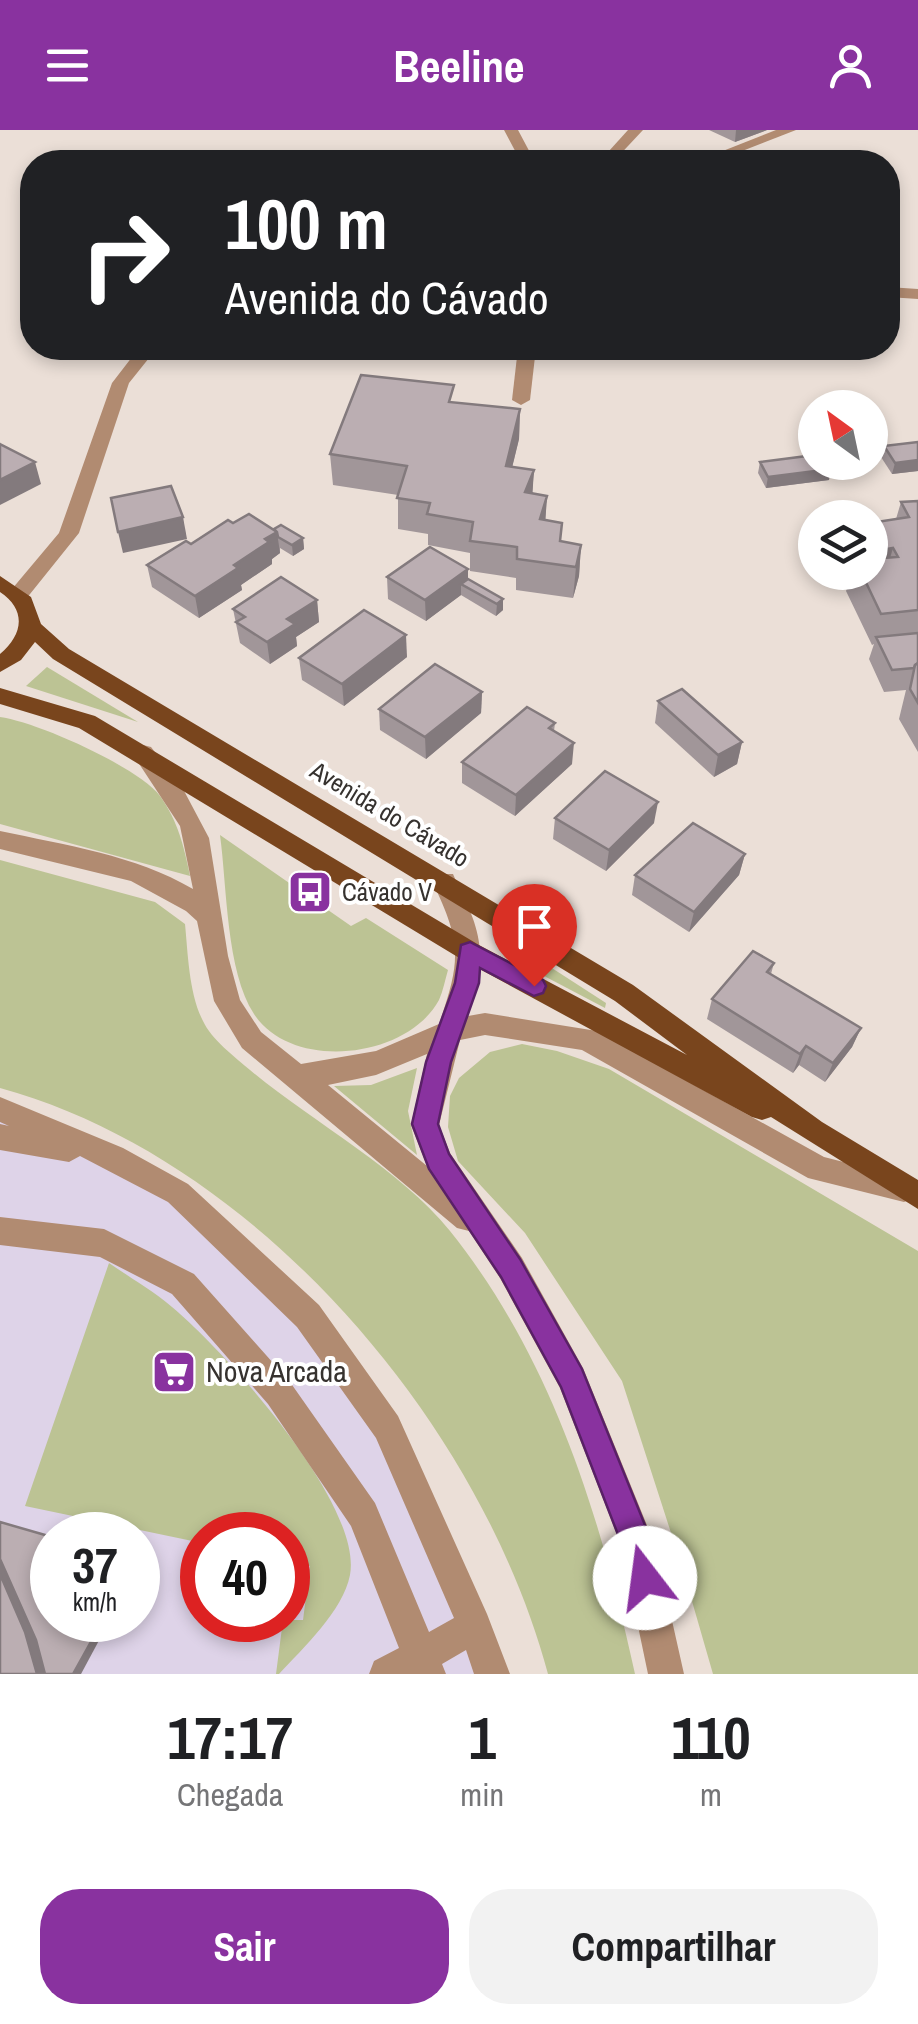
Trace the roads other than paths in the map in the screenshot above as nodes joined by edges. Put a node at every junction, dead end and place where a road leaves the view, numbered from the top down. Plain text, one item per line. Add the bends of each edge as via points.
1 (636, 130) edge
2 (789, 130) edge
3 (617, 150) edge
4 (735, 150) edge
5 (135, 360) edge
6 (526, 360) edge
7 (521, 400) dead end
8 (10, 588) edge
9 (30, 627) junction
10 (0, 665) edge
11 (0, 696) edge
12 (142, 752) junction
13 (0, 840) edge
14 (444, 881) junction
15 (210, 918) junction
16 (470, 952) junction
17 (450, 1031) junction
18 (297, 1076) junction
19 (0, 1109) edge
20 (812, 1130) junction
21 (0, 1137) edge
22 (112, 1156) junction
23 (912, 1193) edge
24 (0, 1232) edge
25 (486, 1234) junction
26 (475, 1626) junction
27 (425, 1665) edge
28 (387, 1674) edge
29 (492, 1674) edge
30 (666, 1674) edge

1 - 3 street
2 - 4 street
5 - 8 street via 122,378 70,532
6 - 7 street
8 - 9 main road via 29,608
9 - 10 main road via 26,641
9 - 14 main road, Avenida do Cávado via 61,654
11 - 12 main road, Avenida do Cávado via 87,722
12 - 15 street via 181,800 198,841
12 - 16 main road, Avenida do Cávado
13 - 15 street via 153,881
14 - 16 street
14 - 20 main road, Avenida do Cávado via 624,993
15 - 18 street via 236,1026 268,1059
16 - 17 street
16 - 20 main road, Avenida do Cávado
17 - 18 street via 383,1064
17 - 23 street via 485,1024 586,1039 818,1169
17 - 25 street via 425,1124 438,1160
18 - 25 street
19 - 22 street
20 - 23 main road, Avenida do Cávado
21 - 22 street
22 - 26 street via 178,1193 308,1316 387,1428
24 - 27 street via 104,1243 183,1284 279,1394 363,1515
25 - 30 street via 572,1379 638,1545
26 - 27 street
26 - 29 street
27 - 28 street

